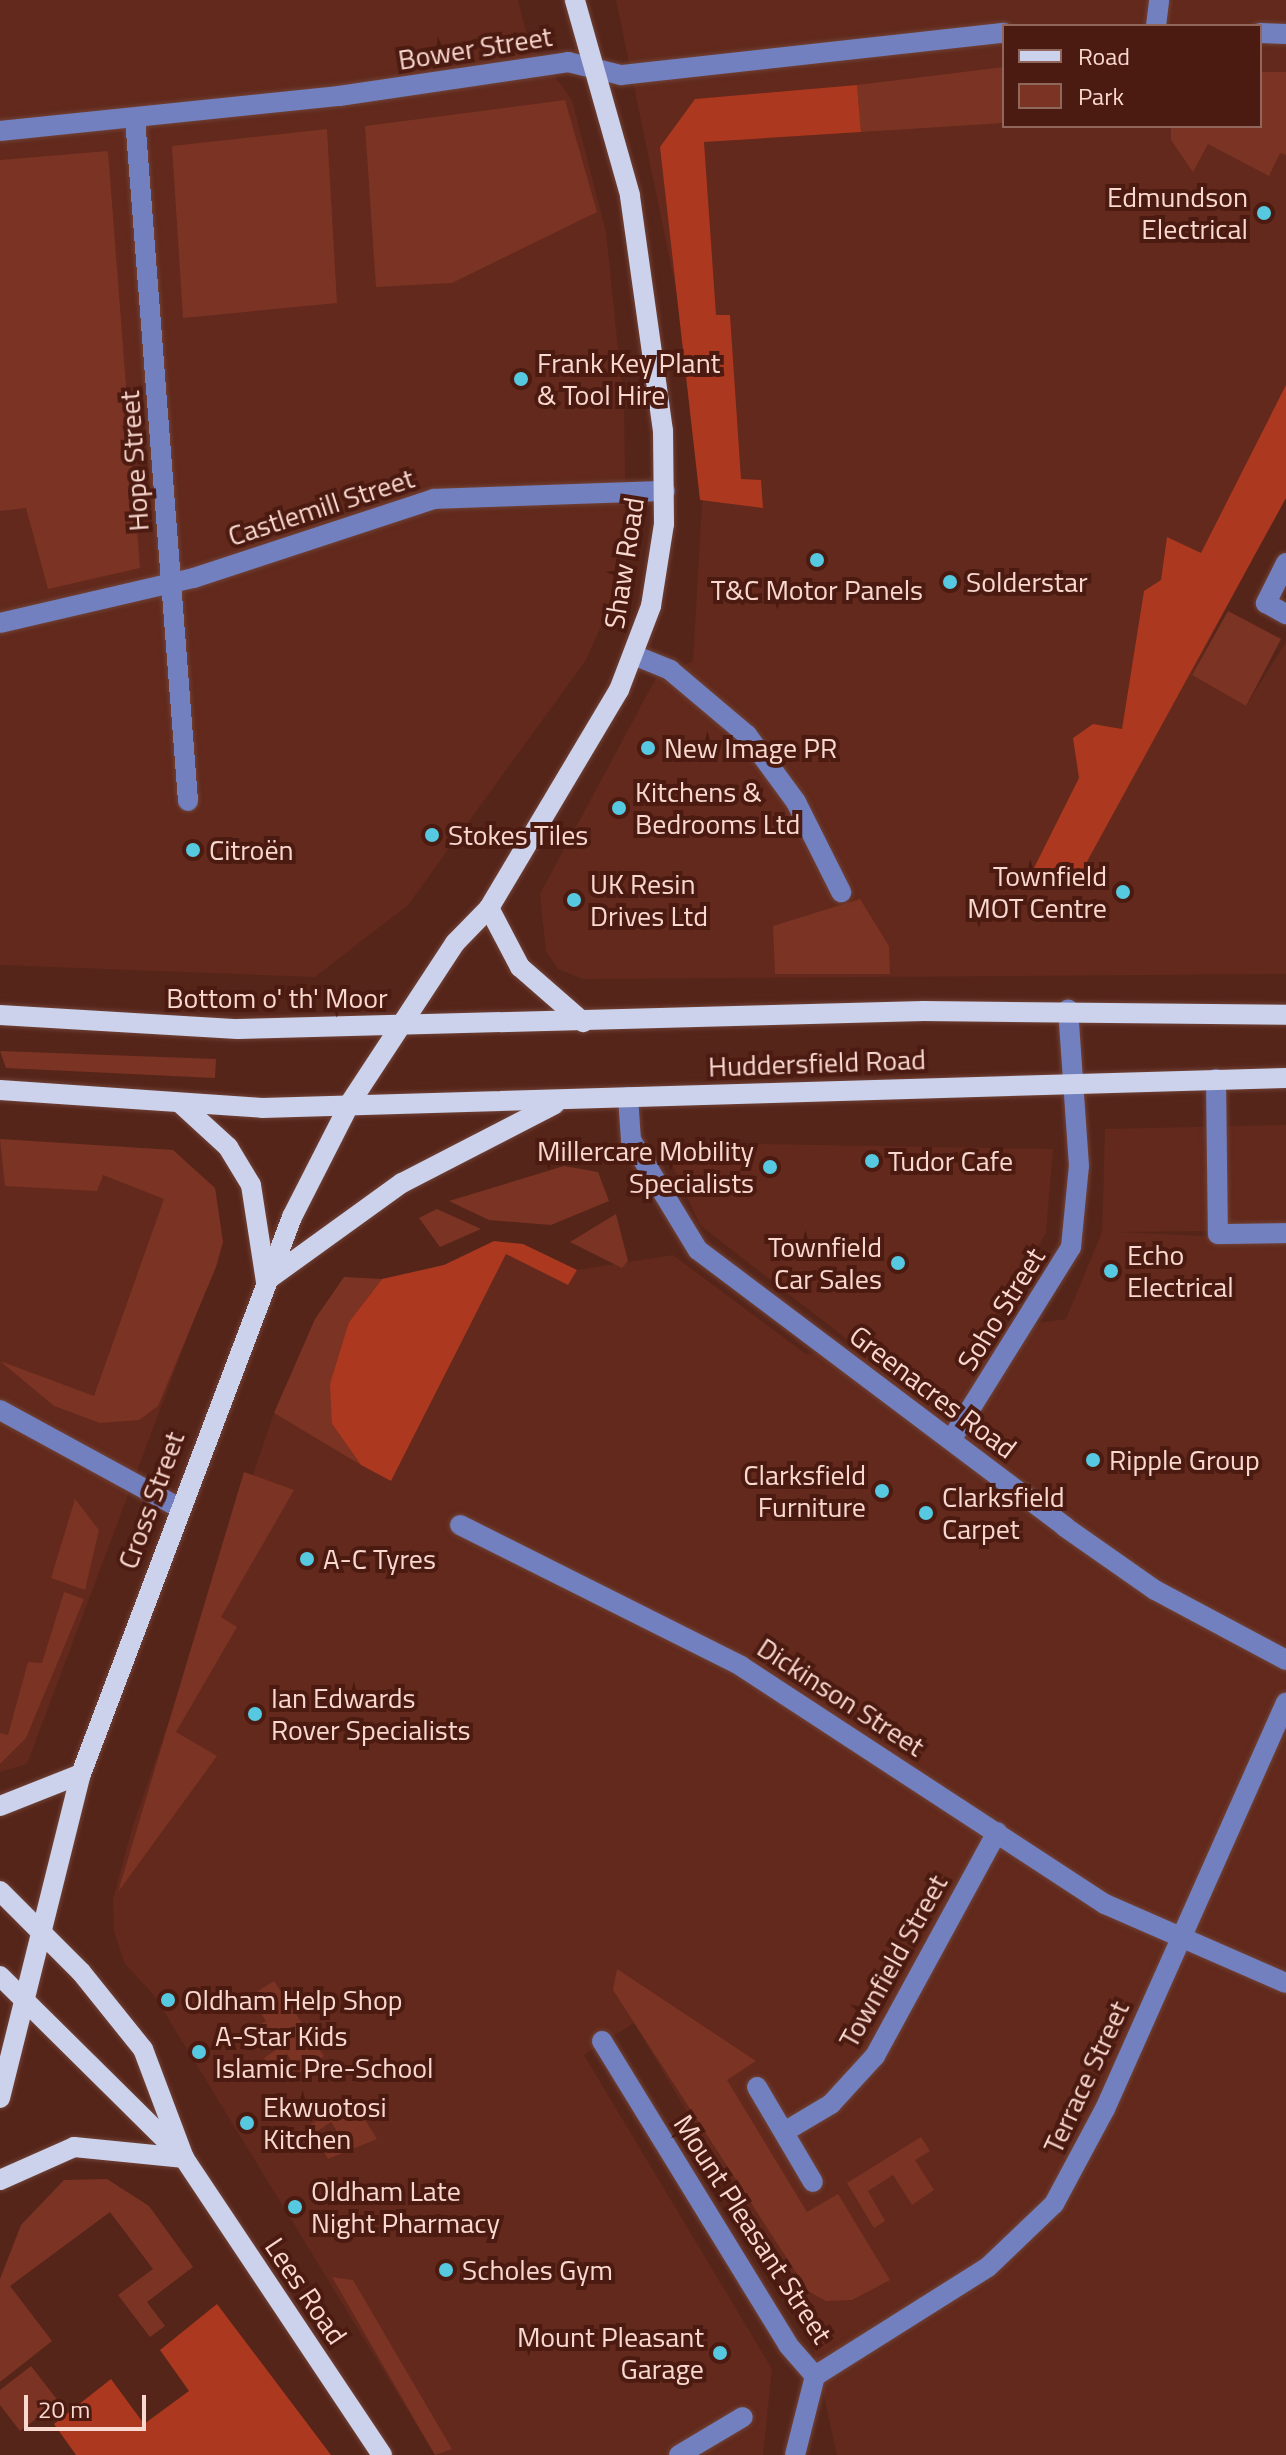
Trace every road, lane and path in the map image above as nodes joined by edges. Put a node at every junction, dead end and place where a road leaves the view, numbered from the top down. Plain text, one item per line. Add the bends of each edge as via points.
1 (575, 0) edge
2 (1159, 0) edge
3 (1156, 24) edge
4 (1002, 33) edge
5 (1262, 33) edge
6 (1286, 34) edge
7 (597, 68) junction
8 (135, 118) junction
9 (0, 131) edge
10 (665, 491) junction
11 (1286, 563) edge
12 (168, 583) junction
13 (1286, 614) edge
14 (0, 623) edge
15 (636, 656) junction
16 (188, 801) dead end
17 (841, 892) dead end
18 (489, 908) junction
19 (1068, 1009) junction
20 (0, 1015) edge
21 (1286, 1015) edge
22 (583, 1022) junction
23 (401, 1026) junction
24 (1286, 1078) edge
25 (1216, 1079) junction
26 (1073, 1084) junction
27 (0, 1090) edge
28 (628, 1097) junction
29 (558, 1102) junction
30 (350, 1103) junction
31 (181, 1104) junction
32 (1286, 1233) edge
33 (266, 1282) junction
34 (0, 1410) edge
35 (951, 1440) junction
36 (178, 1507) junction
37 (460, 1525) dead end
38 (1286, 1660) edge
39 (1286, 1702) edge
40 (81, 1774) junction
41 (0, 1806) edge
42 (997, 1832) junction
43 (0, 1891) edge
44 (43, 1931) junction
45 (1181, 1935) junction
46 (0, 1976) edge
47 (1286, 1983) edge
48 (24, 2002) junction
49 (602, 2041) dead end
50 (757, 2087) dead end
51 (0, 2098) edge
52 (784, 2132) junction
53 (184, 2158) junction
54 (0, 2180) edge
55 (813, 2182) dead end
56 (815, 2376) junction
57 (743, 2417) dead end
58 (702, 2449) edge
59 (382, 2455) edge
60 (679, 2455) edge
61 (795, 2455) edge

1 - 7 main road, Shaw Road
2 - 3 street
4 - 7 street, Bower Street via 621,75
5 - 6 street
7 - 8 street, Bower Street via 568,62
7 - 10 main road, Shaw Road via 630,195
8 - 9 street, Bower Street
8 - 12 street, Hope Street
10 - 12 street, Castlemill Street via 434,499
10 - 15 main road, Shaw Road via 651,606
11 - 13 street via 1266,603
12 - 14 street, Castlemill Street
12 - 16 street, Hope Street
15 - 17 street via 670,670 747,735 796,802
15 - 18 main road, Shaw Road
18 - 22 main road via 520,967
18 - 23 main road, Shaw Road via 469,923
19 - 21 main road, Huddersfield Road
19 - 22 main road, Huddersfield Road
19 - 26 street, Soho Street
20 - 23 main road, Bottom o' th' Moor via 221,1029
22 - 23 main road, Huddersfield Road
23 - 30 main road, Bottom o' th' Moor
24 - 25 main road, Huddersfield Road
25 - 26 main road, Huddersfield Road
25 - 32 street via 1218,1234
26 - 28 main road, Huddersfield Road
26 - 35 street, Soho Street via 1079,1166 1071,1247
27 - 31 main road
28 - 29 main road, Huddersfield Road
28 - 35 street, Greenacres Road via 631,1140 682,1235
29 - 30 main road, Huddersfield Road
29 - 33 main road via 402,1183
30 - 31 main road
30 - 33 main road, Cross Street
31 - 33 main road via 228,1147 251,1185
33 - 36 main road, Cross Street
34 - 36 street
35 - 38 street, Greenacres Road via 1155,1590
36 - 40 main road, Cross Street
37 - 42 street, Dickinson Street via 741,1666
39 - 45 street, Terrace Street
40 - 41 main road
40 - 44 main road, Cross Street
42 - 45 street, Dickinson Street via 1105,1904
42 - 52 street, Townfield Street via 875,2056 831,2104
43 - 44 main road, Lees Road
44 - 48 main road
44 - 53 main road, Lees Road via 143,2049
45 - 47 street, Dickinson Street
45 - 56 street, Terrace Street via 1054,2204 988,2267
46 - 48 main road, Lees Road
48 - 51 main road
48 - 53 main road, Lees Road
49 - 56 street, Mount Pleasant Street via 788,2345
50 - 52 street
52 - 55 street
53 - 54 main road via 74,2147
53 - 59 main road, Lees Road
56 - 61 street, Mount Pleasant Street
57 - 58 street
58 - 60 street

